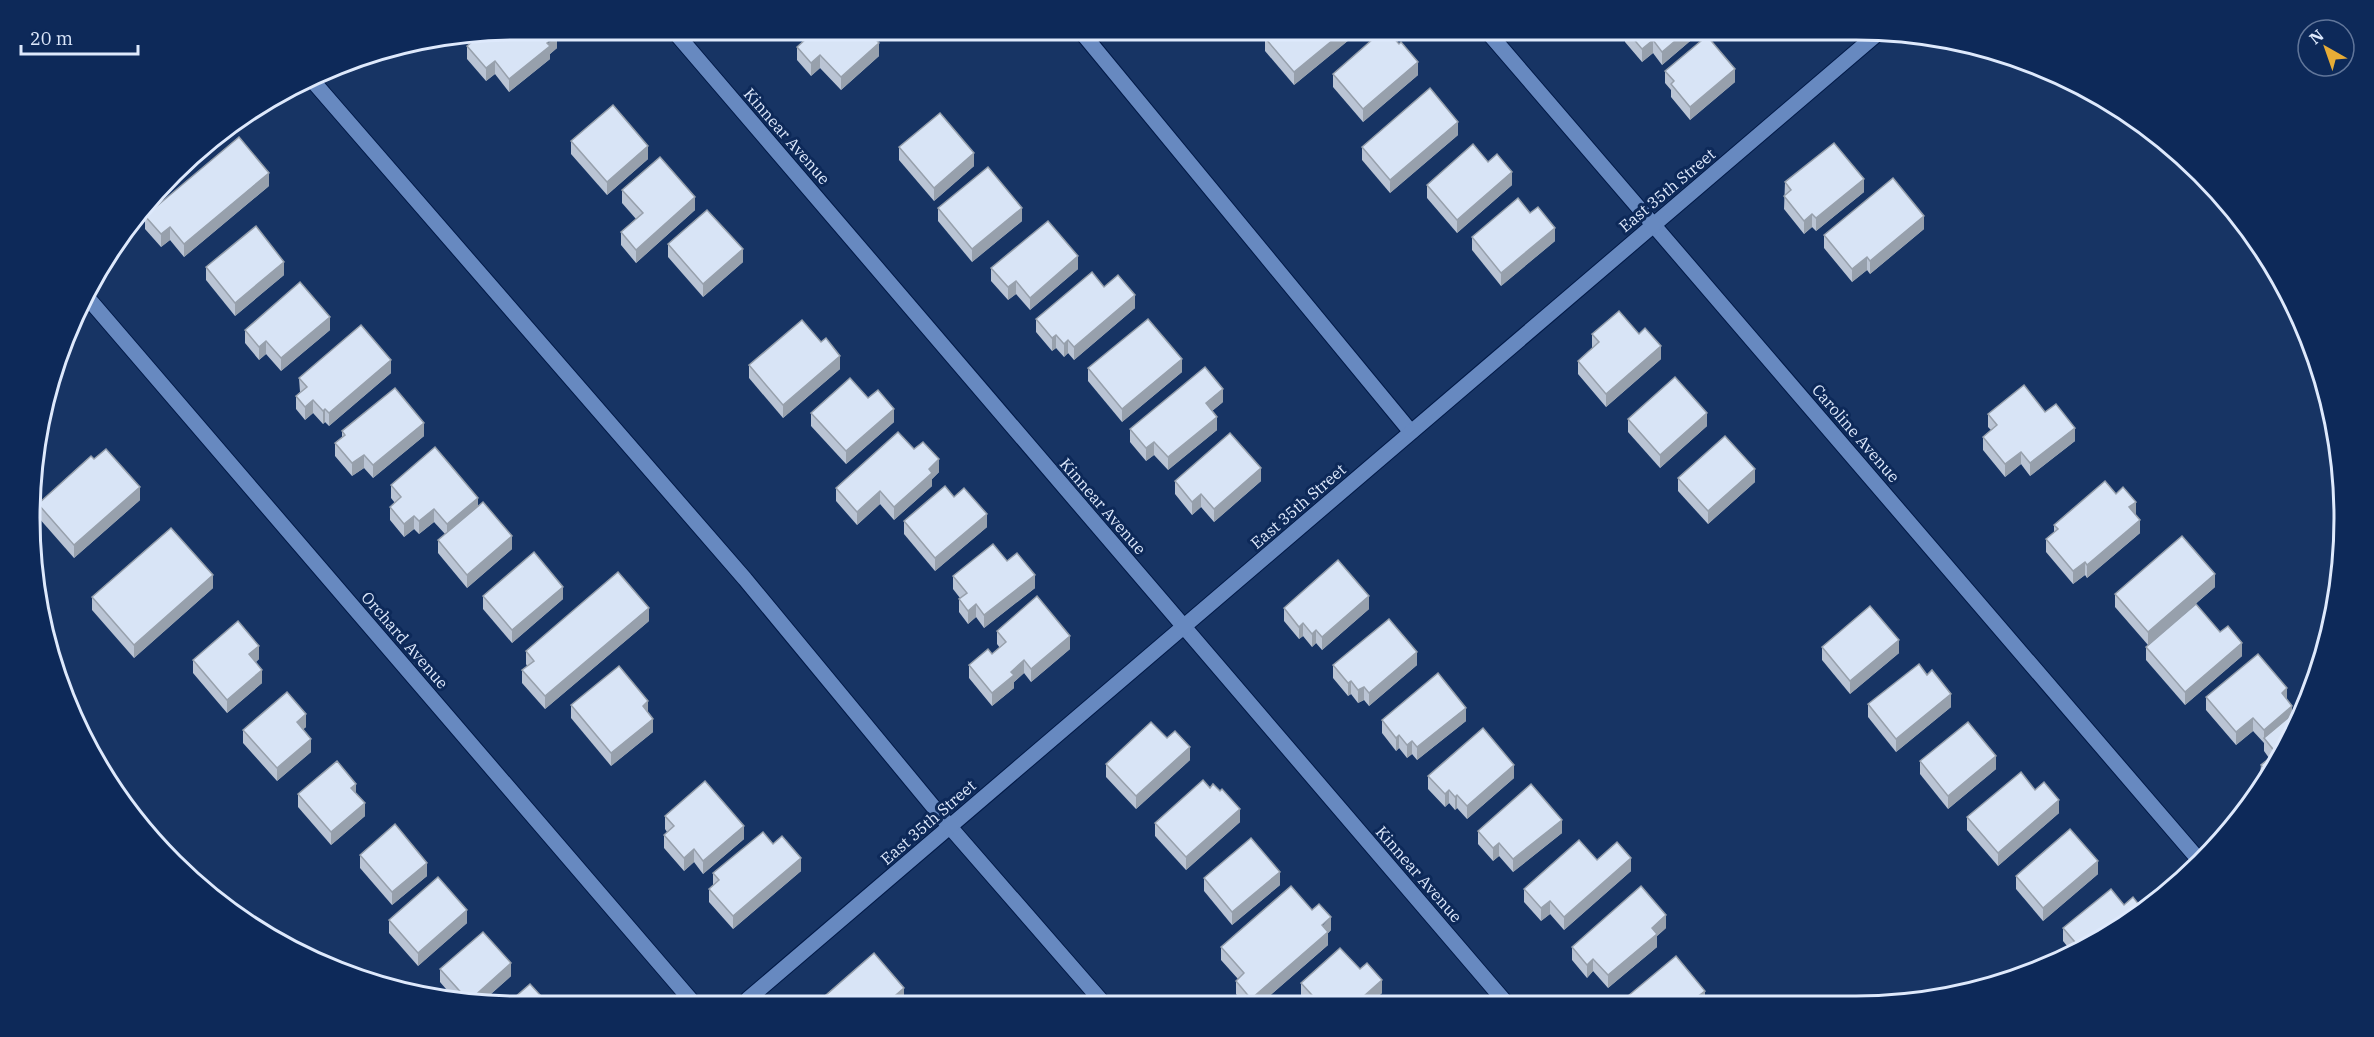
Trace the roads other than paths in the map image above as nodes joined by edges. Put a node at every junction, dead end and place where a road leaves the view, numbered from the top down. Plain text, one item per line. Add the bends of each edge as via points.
1 (682, 40) edge
2 (1088, 40) edge
3 (1495, 40) edge
4 (1869, 41) edge
5 (317, 86) edge
6 (1653, 225) junction
7 (92, 303) edge
8 (1411, 432) junction
9 (1183, 627) junction
10 (950, 827) junction
11 (2194, 855) edge
12 (687, 996) edge
13 (755, 996) edge
14 (1097, 996) edge
15 (1500, 996) edge

1 - 9 street, Kinnear Avenue
2 - 8 street
3 - 6 street, Caroline Avenue
4 - 6 street, East 35th Street
5 - 10 street via 737,570
6 - 8 street, East 35th Street
6 - 11 street, Caroline Avenue
7 - 12 street, Orchard Avenue
8 - 9 street, East 35th Street
9 - 10 street, East 35th Street
9 - 15 street, Kinnear Avenue
10 - 13 street, East 35th Street
10 - 14 street

